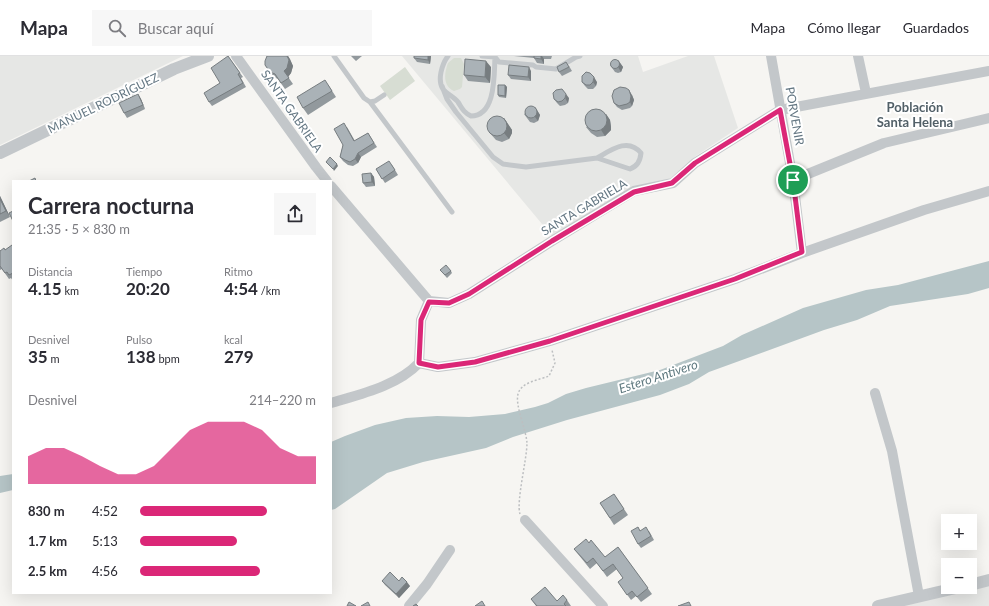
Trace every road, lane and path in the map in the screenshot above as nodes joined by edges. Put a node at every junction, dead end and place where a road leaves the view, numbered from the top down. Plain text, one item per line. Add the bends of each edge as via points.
1 (208, 56) edge
2 (236, 56) edge
3 (334, 56) edge
4 (448, 56) edge
5 (482, 56) edge
6 (486, 56) edge
7 (580, 56) edge
8 (771, 56) edge
9 (858, 56) edge
10 (495, 57) junction
11 (989, 71) edge
12 (442, 86) junction
13 (866, 93) junction
14 (384, 95) dead end
15 (370, 102) junction
16 (780, 110) junction
17 (989, 118) edge
18 (0, 153) edge
19 (597, 158) junction
20 (326, 180) edge
21 (793, 180) junction
22 (332, 187) edge
23 (989, 191) edge
24 (452, 212) dead end
25 (802, 252) junction
26 (429, 302) junction
27 (550, 341) junction
28 (419, 363) junction
29 (876, 393) dead end
30 (332, 403) edge
31 (525, 520) joint
32 (450, 550) dead end
33 (989, 580) edge
34 (977, 583) edge
35 (941, 591) edge
36 (919, 596) junction
37 (409, 606) edge
38 (603, 606) edge
39 (878, 606) edge

1 - 18 street, MANUEL RODRÍGUEZ via 174,69
2 - 20 street, SANTA GABRIELA
3 - 15 lane via 364,98
4 - 12 lane via 441,70
5 - 6 lane
6 - 10 lane
7 - 10 lane via 556,69 499,62
8 - 16 street, PORVENIR
9 - 13 street
10 - 12 lane via 492,98 480,114 471,116 465,113
11 - 13 street, SANTA GABRIELA
12 - 19 lane via 456,112 494,158 503,164 526,167
13 - 16 street, SANTA GABRIELA
14 - 15 lane
15 - 24 lane
16 - 21 street, PORVENIR
16 - 26 street, SANTA GABRIELA via 695,163 672,183 634,192 469,294 449,303
17 - 21 street via 884,143
19 - 19 lane via 626,145 636,147 640,153 640,161 630,170
21 - 25 street, PORVENIR
22 - 26 street
23 - 25 street via 924,210
25 - 27 street via 735,279
26 - 28 street via 421,320
27 - 28 street via 475,362 438,367
27 - 31 path via 555,363 549,376 526,384 518,394 527,444 519,510
28 - 30 street via 411,371 372,392
29 - 36 street via 892,451
31 - 38 street
32 - 37 street
33 - 34 street
35 - 36 street
36 - 39 street

